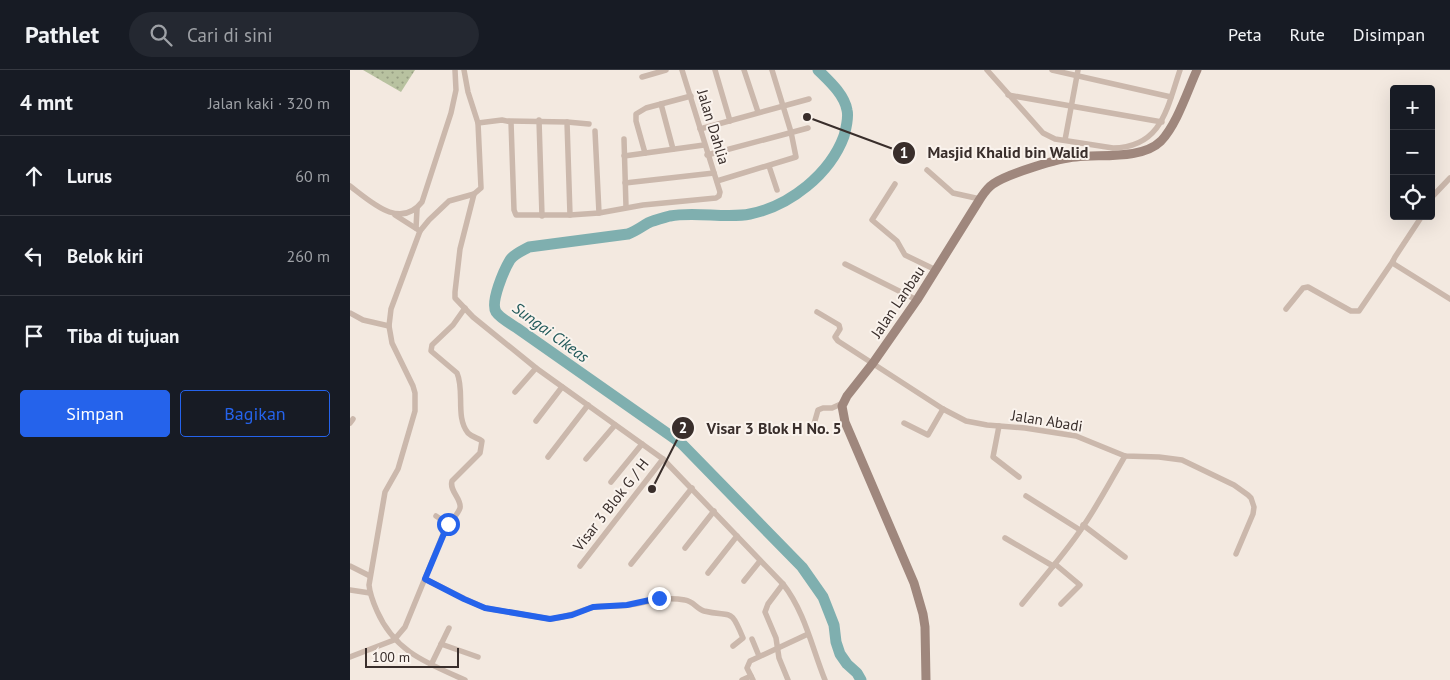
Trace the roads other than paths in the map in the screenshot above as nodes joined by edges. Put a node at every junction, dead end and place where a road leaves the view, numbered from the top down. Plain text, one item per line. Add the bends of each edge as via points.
1 (455, 70) edge
2 (464, 70) edge
3 (666, 70) edge
4 (682, 70) edge
5 (715, 70) edge
6 (744, 70) edge
7 (772, 70) edge
8 (987, 70) edge
9 (1052, 70) edge
10 (1180, 70) edge
11 (1197, 70) edge
12 (1078, 72) edge
13 (642, 77) dead end
14 (1008, 95) junction
15 (691, 96) junction
16 (1171, 97) junction
17 (809, 99) dead end
18 (661, 104) junction
19 (1071, 105) junction
20 (783, 106) junction
21 (758, 112) junction
22 (539, 120) junction
23 (730, 120) junction
24 (509, 121) junction
25 (567, 122) junction
26 (1162, 122) junction
27 (478, 123) junction
28 (589, 124) dead end
29 (808, 128) dead end
30 (700, 129) junction
31 (596, 132) dead end
32 (791, 132) junction
33 (624, 139) dead end
34 (1065, 140) junction
35 (704, 145) junction
36 (673, 149) junction
37 (645, 153) junction
38 (707, 155) junction
39 (624, 156) junction
40 (769, 166) junction
41 (927, 170) dead end
42 (714, 173) junction
43 (1450, 178) edge
44 (717, 181) junction
45 (625, 183) junction
46 (895, 184) dead end
47 (350, 186) edge
48 (777, 190) dead end
49 (474, 194) junction
50 (1435, 194) edge
51 (980, 198) junction
52 (626, 207) junction
53 (417, 209) junction
54 (599, 213) junction
55 (394, 215) junction
56 (570, 215) junction
57 (542, 216) junction
58 (1419, 220) edge
59 (418, 230) junction
60 (1393, 261) junction
61 (845, 264) dead end
62 (936, 270) junction
63 (1450, 299) edge
64 (917, 300) junction
65 (466, 308) junction
66 (1286, 309) dead end
67 (817, 312) dead end
68 (350, 313) edge
69 (389, 326) junction
70 (873, 363) junction
71 (536, 368) junction
72 (562, 387) junction
73 (515, 392) dead end
74 (843, 403) junction
75 (588, 405) junction
76 (942, 409) junction
77 (536, 422) dead end
78 (904, 423) dead end
79 (814, 424) dead end
80 (615, 425) junction
81 (999, 426) junction
82 (642, 444) junction
83 (1125, 456) junction
84 (548, 457) dead end
85 (586, 459) dead end
86 (663, 459) junction
87 (1019, 477) dead end
88 (611, 482) dead end
89 (692, 488) junction
90 (1026, 496) dead end
91 (714, 511) junction
92 (436, 516) dead end
93 (448, 524) junction
94 (1082, 528) junction
95 (737, 536) junction
96 (1004, 538) dead end
97 (685, 548) dead end
98 (1236, 554) dead end
99 (1125, 557) dead end
100 (760, 561) junction
101 (631, 564) dead end
102 (1054, 565) junction
103 (350, 566) edge
104 (580, 566) dead end
105 (708, 573) dead end
106 (370, 576) junction
107 (425, 579) junction
108 (744, 581) dead end
109 (784, 584) junction
110 (350, 590) edge
111 (370, 593) junction
112 (1022, 604) dead end
113 (1061, 604) dead end
114 (448, 628) dead end
115 (808, 634) junction
116 (752, 639) dead end
117 (394, 640) junction
118 (441, 644) junction
119 (732, 646) dead end
120 (778, 648) junction
121 (759, 656) junction
122 (350, 657) edge
123 (478, 657) dead end
124 (431, 665) junction
125 (752, 678) edge
126 (465, 680) edge
127 (742, 680) edge
128 (788, 680) edge
129 (825, 680) edge
130 (926, 680) edge

1 - 53 street via 456,90 451,113
2 - 27 street
3 - 13 street
4 - 15 street, Jalan Dahlia
5 - 23 street
6 - 21 street
7 - 20 street
8 - 14 street
9 - 12 street
10 - 16 street
11 - 51 street, Jalan Lanbau via 1168,132 1145,152 1065,158 1002,179 990,186
12 - 16 street
12 - 19 street
14 - 19 street
14 - 34 street via 1043,134
15 - 18 street
15 - 30 street, Jalan Dahlia
16 - 26 street
17 - 20 street
18 - 36 street
18 - 37 street via 636,114
19 - 26 street
19 - 34 street
20 - 21 street
20 - 32 street
21 - 23 street
22 - 24 street
22 - 25 street
22 - 57 street
23 - 30 street
24 - 27 street
24 - 57 street via 512,128 514,214
25 - 28 street
25 - 56 street
26 - 34 street via 1144,139 1128,146 1113,148
27 - 49 street via 481,184
29 - 32 street
30 - 35 street, Jalan Dahlia
31 - 54 street
32 - 38 street
32 - 40 street via 796,158
33 - 39 street
35 - 36 street
35 - 38 street, Jalan Dahlia
36 - 37 street
37 - 39 street
38 - 42 street, Jalan Dahlia
39 - 45 street
40 - 44 street
40 - 48 street
41 - 51 street via 953,193
42 - 44 street, Jalan Dahlia
42 - 45 street
43 - 50 street
44 - 52 street, Jalan Dahlia via 720,192 716,198
45 - 52 street
46 - 62 street via 872,220 897,241 905,255
47 - 55 street
49 - 59 street via 443,204
49 - 65 street via 460,249 455,292 455,298
51 - 62 street, Jalan Lanbau
52 - 54 street
53 - 55 street
53 - 59 street
54 - 56 street
55 - 59 street
56 - 57 street
58 - 60 street
59 - 69 street via 391,309
60 - 63 street via 1398,268
60 - 66 street via 1359,311 1351,311 1308,287 1303,288
61 - 64 street
62 - 64 street, Jalan Lanbau
64 - 70 street, Jalan Lanbau
65 - 71 street via 484,327
65 - 93 street via 432,345 431,351 457,373 464,424 469,434 483,444 480,453 452,481 460,506
67 - 70 street, Jalan Abadi via 839,325 835,337 838,341
68 - 69 street via 363,320
69 - 106 street via 392,343 413,386 415,411 398,469 385,492
70 - 74 street, Jalan Lanbau
70 - 76 street, Jalan Abadi
71 - 72 street
71 - 73 street
72 - 75 street
72 - 77 street
74 - 79 street via 818,410
74 - 130 street via 845,422 919,599 925,627
75 - 80 street
75 - 84 street
76 - 78 street via 928,435
76 - 81 street, Jalan Abadi via 966,421
80 - 82 street
80 - 85 street
81 - 83 street, Jalan Abadi via 1076,436
81 - 87 street via 993,457
82 - 86 street
82 - 88 street
83 - 94 street
83 - 98 street, Jalan Abadi via 1182,460 1248,495 1254,507 1253,514
86 - 89 street
86 - 104 street, Visar 3 Blok G / H
89 - 91 street
89 - 101 street
90 - 94 street
91 - 95 street
91 - 97 street
92 - 93 street
93 - 107 street
94 - 99 street
94 - 102 street
95 - 100 street
95 - 105 street
96 - 102 street
100 - 108 street
100 - 109 street
102 - 112 street
102 - 113 street via 1080,585
103 - 106 street
106 - 111 street
107 - 117 street via 405,627
107 - 119 street via 485,608 550,619 600,606 627,605 659,598 684,600 694,603 702,611 730,615 735,619 744,638
109 - 115 street via 800,610
109 - 120 street via 765,612
110 - 111 street
111 - 117 street via 382,622
114 - 118 street
115 - 120 street
115 - 129 street
116 - 121 street
117 - 122 street
117 - 124 street
118 - 123 street
118 - 124 street
120 - 121 street
120 - 128 street
121 - 125 street via 748,663
124 - 126 street
125 - 127 street

